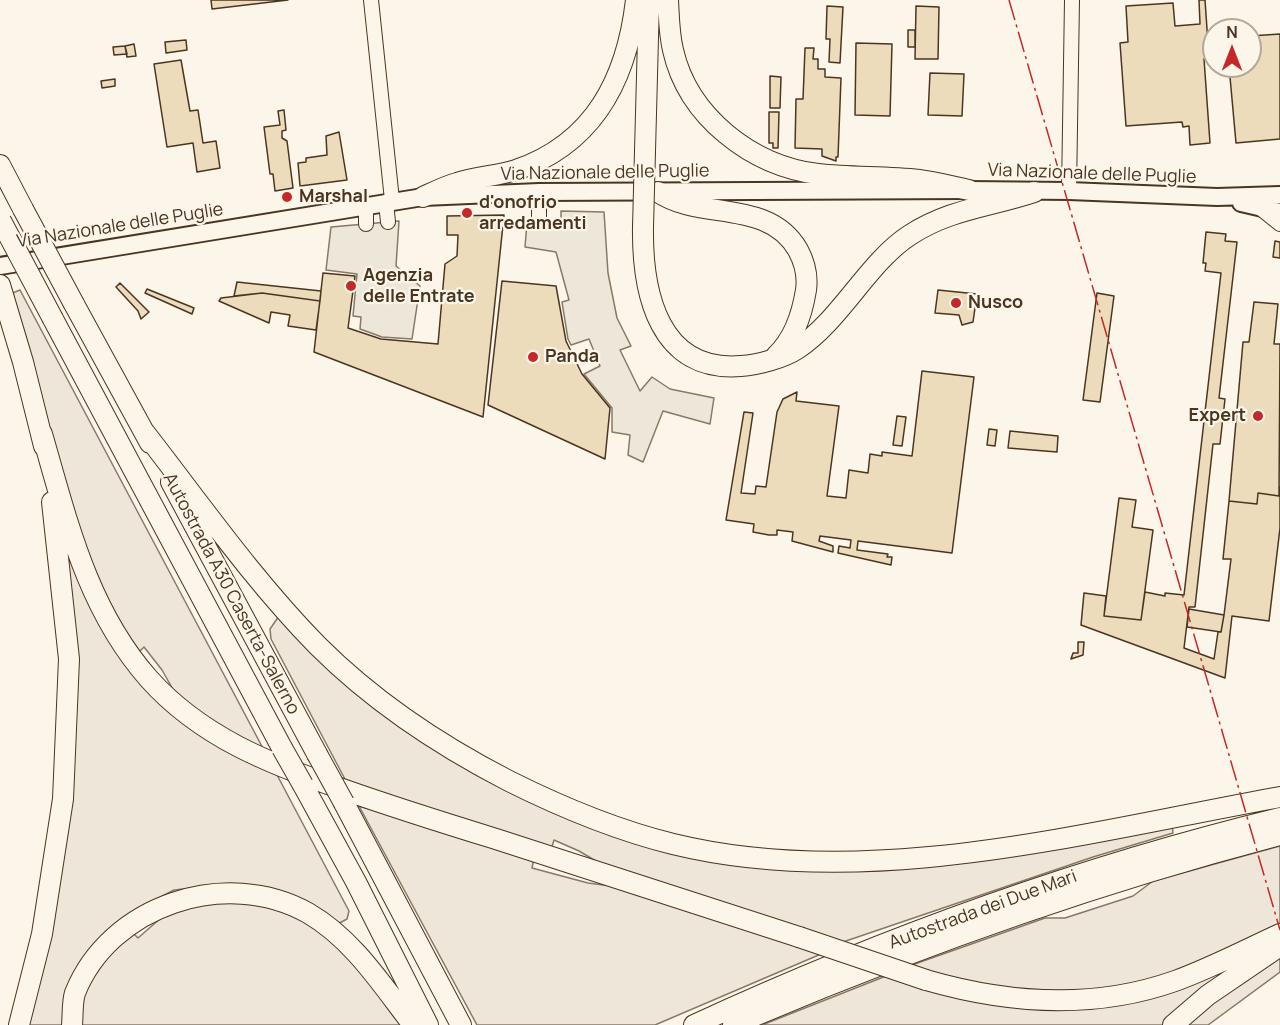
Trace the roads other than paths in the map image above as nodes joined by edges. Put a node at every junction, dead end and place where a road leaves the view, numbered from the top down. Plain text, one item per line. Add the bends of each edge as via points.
1 (370, 0) edge
2 (636, 0) edge
3 (647, 0) edge
4 (668, 0) edge
5 (1072, 0) edge
6 (0, 165) edge
7 (969, 190) junction
8 (1069, 191) junction
9 (539, 192) junction
10 (658, 192) junction
11 (1034, 192) junction
12 (1280, 195) edge
13 (423, 197) junction
14 (1216, 197) junction
15 (389, 201) junction
16 (366, 205) junction
17 (1258, 207) junction
18 (1280, 212) edge
19 (1, 220) edge
20 (388, 222) dead end
21 (539, 222) dead end
22 (366, 224) dead end
23 (1280, 224) edge
24 (0, 266) edge
25 (3, 293) edge
26 (776, 356) junction
27 (145, 433) junction
28 (42, 434) junction
29 (1280, 797) edge
30 (1280, 818) edge
31 (1280, 835) edge
32 (1280, 934) edge
33 (1280, 946) edge
34 (728, 1018) edge
35 (20, 1025) edge
36 (72, 1025) edge
37 (413, 1025) edge
38 (428, 1025) edge
39 (461, 1025) edge
40 (692, 1025) edge
41 (1173, 1025) edge

1 - 15 street
2 - 13 highway via 623,67 610,94 572,139 544,158 518,169 458,182
3 - 26 highway, bridge via 644,227 651,298 664,330 693,359 728,367
4 - 7 highway via 673,51 689,90 720,129 753,153 770,162 818,174 920,180
5 - 8 street
6 - 27 highway, Autostrada A30 Caserta-Salerno, bridge
7 - 10 main road, Via Nazionale delle Puglie
7 - 11 main road, Via Nazionale delle Puglie
8 - 11 main road, Via Nazionale delle Puglie
8 - 14 main road, Via Nazionale delle Puglie
9 - 10 main road, Via Nazionale delle Puglie
9 - 13 main road, Via Nazionale delle Puglie
9 - 21 street
10 - 26 highway via 669,200 749,215 769,222 788,236 805,264 807,285 795,328
11 - 26 highway via 992,206 960,210 906,237 824,326 796,350
12 - 14 main road, Via Nazionale delle Puglie
13 - 15 main road, Via Nazionale delle Puglie
14 - 17 main road, Via Nazionale delle Puglie
15 - 16 main road, Via Nazionale delle Puglie
15 - 20 street
16 - 22 street
16 - 24 main road, Via Nazionale delle Puglie
17 - 18 main road, Via Nazionale delle Puglie
17 - 23 street
19 - 38 highway, Autostrada A30 Caserta-Salerno, bridge via 356,882
25 - 28 highway
27 - 29 highway via 279,603 357,682 446,747 546,800 623,829 672,843 746,856 882,860 1004,848
27 - 39 highway, Autostrada A30 Caserta-Salerno, bridge
28 - 32 highway, bridge via 75,548 109,624 149,679 201,726 275,766 962,990 1022,1000 1098,999 1174,982
28 - 35 highway via 69,659 63,799 42,934
30 - 34 highway, Autostrada dei Due Mari via 1105,867 1023,895 859,955
31 - 34 highway, Autostrada dei Due Mari via 1028,910
33 - 41 highway via 1208,995
34 - 40 highway
36 - 37 highway via 75,994 103,946 143,916 179,900 218,894 268,897 308,913 349,943

